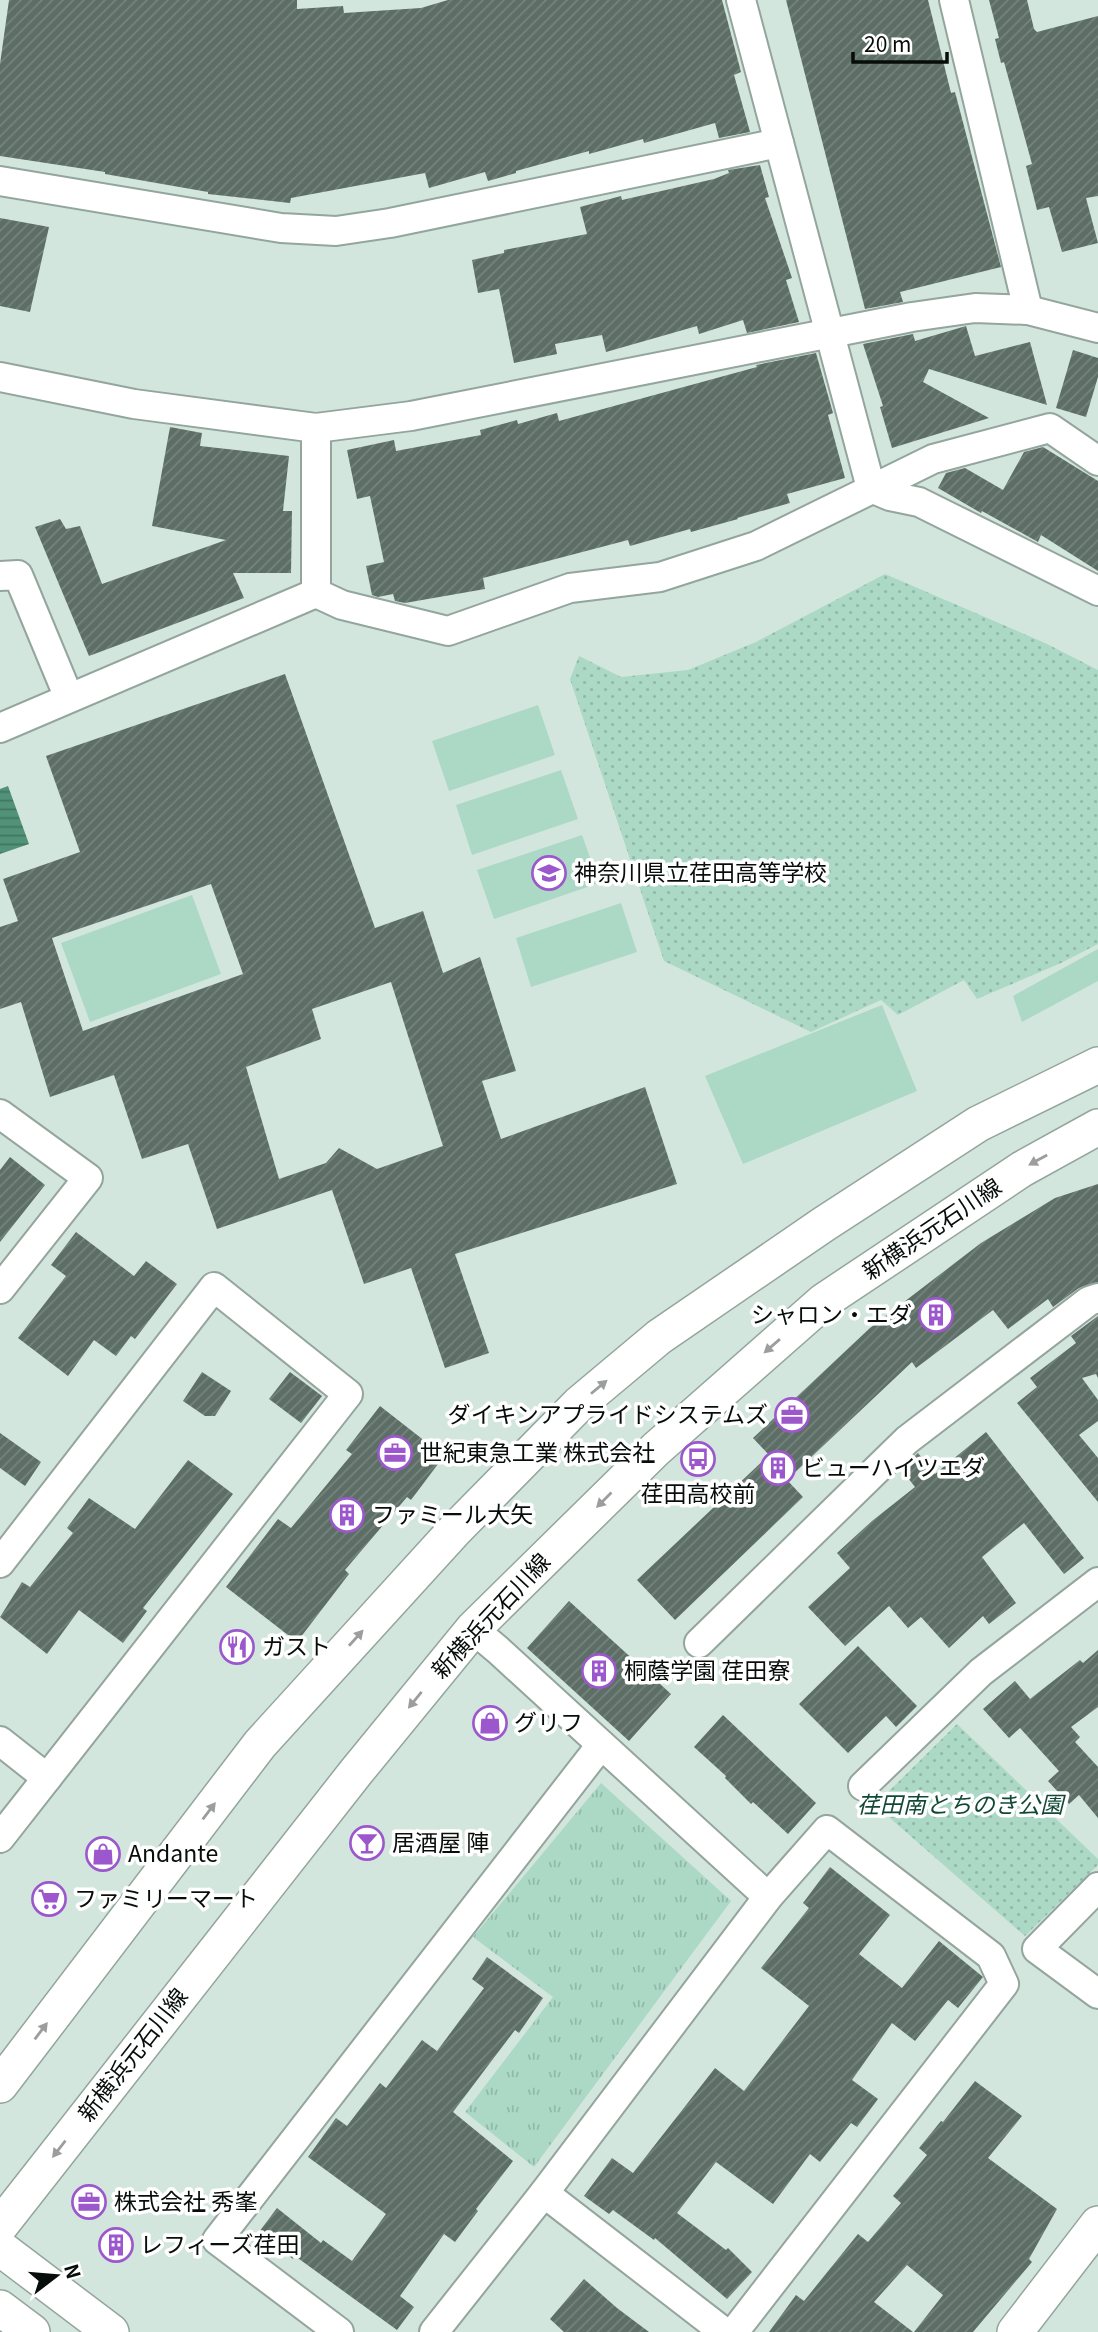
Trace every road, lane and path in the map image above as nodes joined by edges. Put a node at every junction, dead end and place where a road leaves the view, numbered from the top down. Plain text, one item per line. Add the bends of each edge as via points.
1 (741, 0) edge
2 (954, 0) edge
3 (779, 143) junction
4 (0, 180) edge
5 (1028, 310) junction
6 (1098, 328) edge
7 (830, 334) junction
8 (0, 377) edge
9 (316, 428) junction
10 (1098, 461) edge
11 (871, 488) junction
12 (0, 576) edge
13 (1098, 591) edge
14 (316, 593) junction
15 (69, 698) junction
16 (0, 728) edge
17 (1098, 1065) edge
18 (0, 1114) edge
19 (1098, 1127) edge
20 (0, 1289) edge
21 (1098, 1298) edge
22 (0, 1563) edge
23 (1098, 1582) edge
24 (473, 1629) junction
25 (699, 1643) dead end
26 (0, 1741) edge
27 (601, 1745) junction
28 (47, 1778) junction
29 (863, 1786) dead end
30 (0, 1838) edge
31 (1098, 1887) edge
32 (768, 1897) junction
33 (1098, 1994) edge
34 (0, 2085) edge
35 (544, 2193) junction
36 (1098, 2224) edge
37 (0, 2226) edge
38 (0, 2248) edge
39 (0, 2308) edge
40 (32, 2332) edge
41 (111, 2332) edge
42 (339, 2332) edge
43 (433, 2332) edge
44 (724, 2332) edge
45 (734, 2332) edge
46 (1015, 2332) edge

1 - 3 street
2 - 5 street
3 - 4 street via 336,231 281,228
3 - 7 street
5 - 6 street
5 - 7 street via 975,308
7 - 9 street via 411,416
7 - 11 street
8 - 9 street via 134,404
9 - 14 street
10 - 11 street via 1050,428 933,459
11 - 13 street via 919,502
11 - 14 street via 756,546 660,577 570,588 448,631 342,605
12 - 15 street via 18,575
14 - 15 street
15 - 16 street
34 -> 17 street via 260,1744 455,1530 579,1404 659,1337 824,1224 978,1124
18 - 20 street via 88,1178
19 -> 24 street, 新横浜元石川線 via 1022,1169 824,1301 656,1449
21 - 25 street via 907,1440
22 - 28 street via 214,1287 348,1394
23 - 29 street via 981,1672
24 - 27 street
24 -> 37 street, 新横浜元石川線
26 - 28 street
27 - 32 street
27 - 42 street via 217,2240
28 - 30 street
31 - 33 street via 1037,1949
32 - 35 street
32 - 45 street via 827,1830 991,1956 1004,1983
35 - 43 street
35 - 44 street
36 - 46 street
38 - 41 street
39 - 40 street

